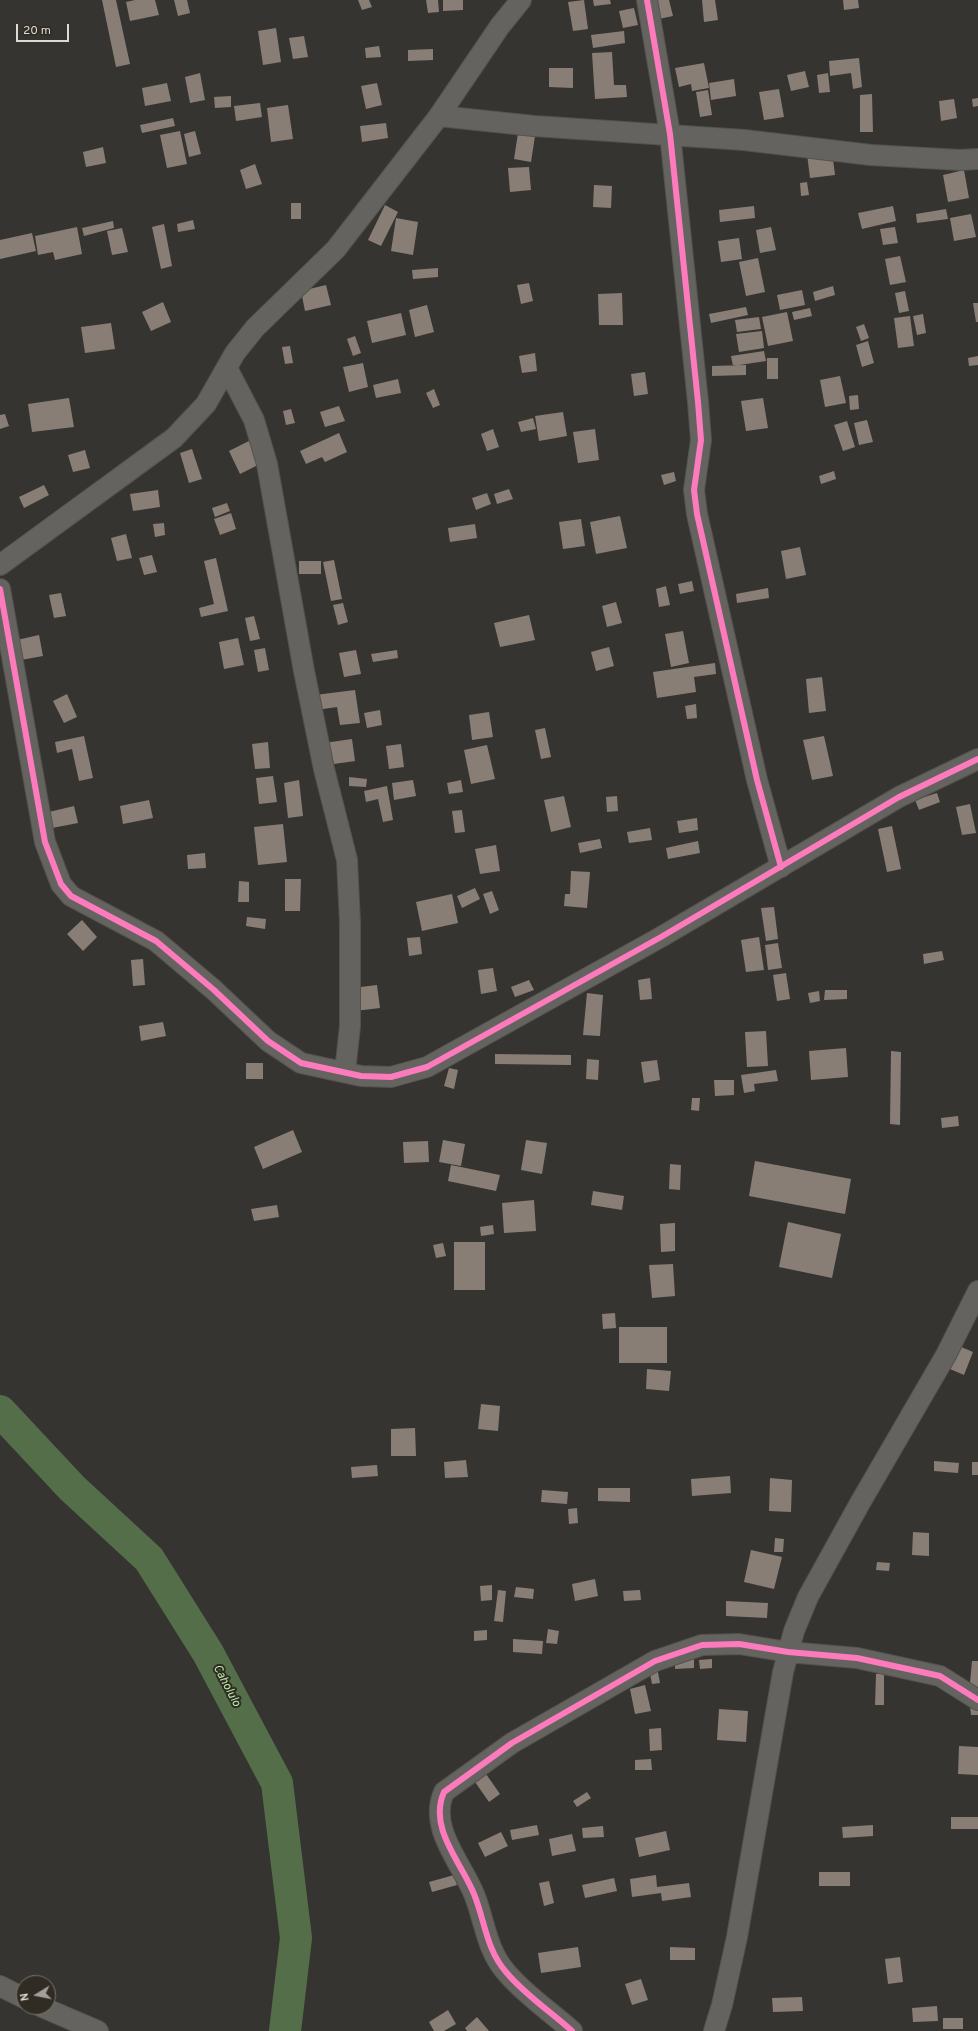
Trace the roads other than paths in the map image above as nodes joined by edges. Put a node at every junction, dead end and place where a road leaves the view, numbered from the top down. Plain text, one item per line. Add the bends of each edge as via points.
1 (521, 0) edge
2 (647, 0) edge
3 (439, 116) junction
4 (670, 134) junction
5 (978, 159) edge
6 (227, 368) junction
7 (0, 565) edge
8 (0, 589) edge
9 (978, 759) edge
10 (781, 867) junction
11 (345, 1072) junction
12 (978, 1291) edge
13 (788, 1652) junction
14 (978, 1700) edge
15 (0, 1986) edge
16 (16, 1994) edge
17 (56, 2013) edge
18 (98, 2031) edge
19 (572, 2031) edge
20 (714, 2031) edge

1 - 3 street via 500,26
2 - 4 street
3 - 4 street via 534,126
3 - 6 street via 336,249 255,328 235,353
4 - 5 street via 871,155
4 - 10 street via 701,440 694,490 697,514 757,780
6 - 7 street via 206,404 174,438
6 - 11 street via 254,420 268,464 304,671 324,769 347,860 350,1026
8 - 11 street via 45,842 61,884 71,896 156,941 214,990 268,1041 301,1063
9 - 10 street via 899,797
10 - 11 street via 427,1067 391,1077 361,1076
12 - 13 street via 946,1355 808,1597
13 - 14 street via 857,1658 940,1676
13 - 19 street via 739,1644 702,1645 655,1660 512,1743 444,1792 440,1801 440,1811 444,1834 473,1891 490,1948 505,1972
13 - 20 street via 764,1773 737,1937
15 - 16 street
17 - 18 street

